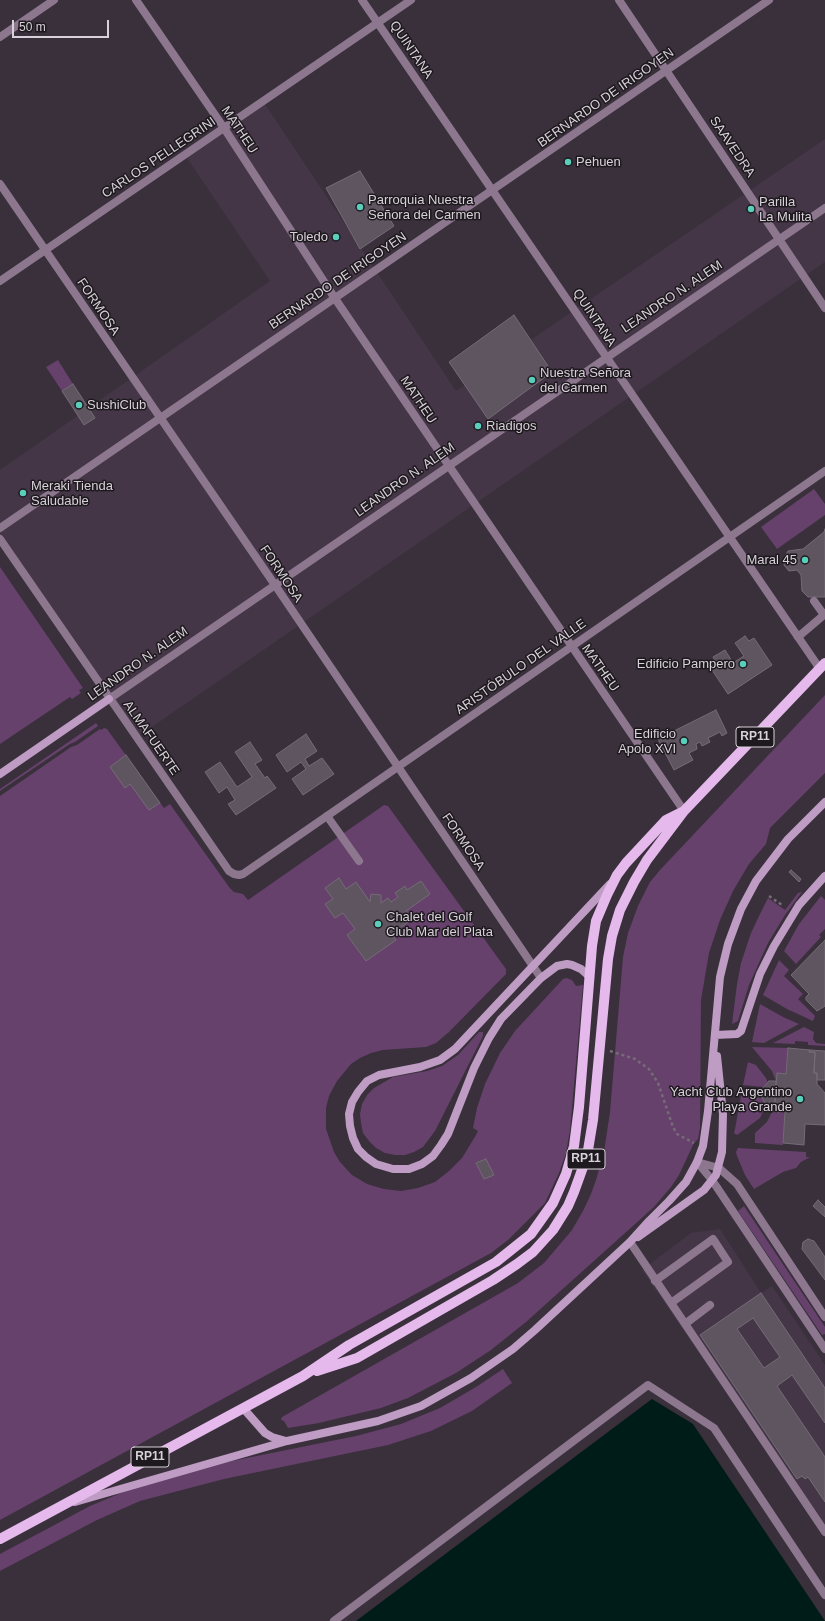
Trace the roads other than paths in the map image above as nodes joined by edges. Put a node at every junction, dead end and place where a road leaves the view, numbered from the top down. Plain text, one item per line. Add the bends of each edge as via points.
1 (54, 0) edge
2 (136, 0) edge
3 (362, 0) edge
4 (411, 0) edge
5 (619, 0) edge
6 (769, 0) edge
7 (378, 22) junction
8 (0, 37) edge
9 (667, 70) junction
10 (224, 128) junction
11 (0, 184) edge
12 (493, 190) junction
13 (825, 208) edge
14 (779, 239) junction
15 (45, 250) junction
16 (0, 281) edge
17 (334, 297) junction
18 (825, 308) edge
19 (606, 357) junction
20 (160, 419) junction
21 (448, 465) junction
22 (825, 471) edge
23 (0, 528) edge
24 (729, 537) junction
25 (0, 539) edge
26 (275, 585) junction
27 (814, 601) dead end
28 (824, 614) edge
29 (798, 637) junction
30 (571, 647) junction
31 (822, 666) edge
32 (109, 699) junction
33 (397, 768) junction
34 (0, 774) edge
35 (825, 802) edge
36 (684, 811) junction
37 (328, 816) junction
38 (359, 861) dead end
39 (229, 871) joint
40 (825, 876) edge
41 (615, 879) junction
42 (532, 967) junction
43 (590, 977) junction
44 (540, 978) junction
45 (715, 1035) junction
46 (697, 1162) junction
47 (719, 1168) junction
48 (712, 1180) junction
49 (630, 1242) junction
50 (656, 1281) junction
51 (670, 1303) junction
52 (710, 1305) dead end
53 (825, 1317) edge
54 (684, 1324) junction
55 (825, 1349) edge
56 (304, 1376) junction
57 (243, 1408) junction
58 (287, 1441) junction
59 (58, 1507) junction
60 (825, 1532) edge
61 (0, 1539) edge
62 (825, 1595) edge
63 (334, 1621) edge

1 - 8 street
2 - 10 street, MATHEU
3 - 7 street, QUINTANA
4 - 7 street, CARLOS PELLEGRINI
5 - 9 street, SAAVEDRA
6 - 9 street, BERNARDO DE IRIGOYEN
7 - 10 street, CARLOS PELLEGRINI
7 - 12 street, QUINTANA
9 - 12 street, BERNARDO DE IRIGOYEN
9 - 14 street, SAAVEDRA
10 - 15 street, CARLOS PELLEGRINI
10 - 17 street, MATHEU
11 - 15 street, FORMOSA
12 - 17 street, BERNARDO DE IRIGOYEN
12 - 19 street, QUINTANA
13 - 14 street, LEANDRO N. ALEM
14 - 18 street, SAAVEDRA
14 - 19 street, LEANDRO N. ALEM
15 - 16 street, CARLOS PELLEGRINI
15 - 20 street, FORMOSA
17 - 20 street, BERNARDO DE IRIGOYEN
17 - 21 street, MATHEU
19 - 21 street, LEANDRO N. ALEM
19 - 24 street, QUINTANA
20 - 23 street, BERNARDO DE IRIGOYEN
20 - 26 street, FORMOSA
21 - 26 street, LEANDRO N. ALEM
21 - 30 street, MATHEU
22 - 24 street, ARISTÓBULO DEL VALLE
24 - 29 street, QUINTANA
24 - 30 street, ARISTÓBULO DEL VALLE
25 - 32 street, ALMAFUERTE
26 - 32 street, LEANDRO N. ALEM
26 - 33 street, FORMOSA
27 - 28 street
28 - 29 street
29 - 31 street, QUINTANA
30 - 33 street, ARISTÓBULO DEL VALLE
30 - 36 street, MATHEU
31 - 36 main road, RP11
32 - 34 main road, LEANDRO N. ALEM
32 - 39 street, ALMAFUERTE
33 - 37 street, ARISTÓBULO DEL VALLE
33 - 42 street, FORMOSA
35 - 45 main road via 788,839 756,881 740,909 720,977
36 - 41 main road, RP11 via 666,820
36 - 56 main road, RP11 via 634,882 620,910 612,936 590,1144 574,1192 561,1218 533,1252 504,1274 357,1358
37 - 38 street
37 - 39 street, ARISTÓBULO DEL VALLE via 243,874
40 - 45 main road via 799,905 774,946 760,974 741,1031 737,1034
41 - 42 main road
41 - 43 main road, RP11 via 596,921
42 - 44 street, FORMOSA
42 - 44 main road via 455,1049 440,1060 420,1067 379,1074 367,1082 358,1092 351,1108 352,1138 358,1149 376,1164 393,1169 409,1169 433,1156 448,1134 466,1086 489,1038 501,1019
43 - 44 main road via 582,969 567,964 557,966
43 - 56 main road, RP11 via 574,1146 561,1188 546,1216 526,1238 496,1262 349,1345
45 - 46 main road via 707,1122
45 - 47 main road via 723,1114
46 - 47 street
46 - 48 street
46 - 49 main road via 679,1191
47 - 48 main road
47 - 53 street via 737,1184
48 - 49 main road via 704,1190
48 - 55 street
49 - 50 street
49 - 58 main road via 524,1339 451,1390 421,1406 392,1417 353,1428
50 - 51 street
50 - 51 street via 713,1239 728,1262
51 - 54 street
52 - 54 street
54 - 60 street
56 - 57 main road, RP11
57 - 58 main road via 265,1433
57 - 59 main road, RP11
58 - 59 main road
59 - 61 main road, RP11
62 - 63 street via 714,1428 648,1385

